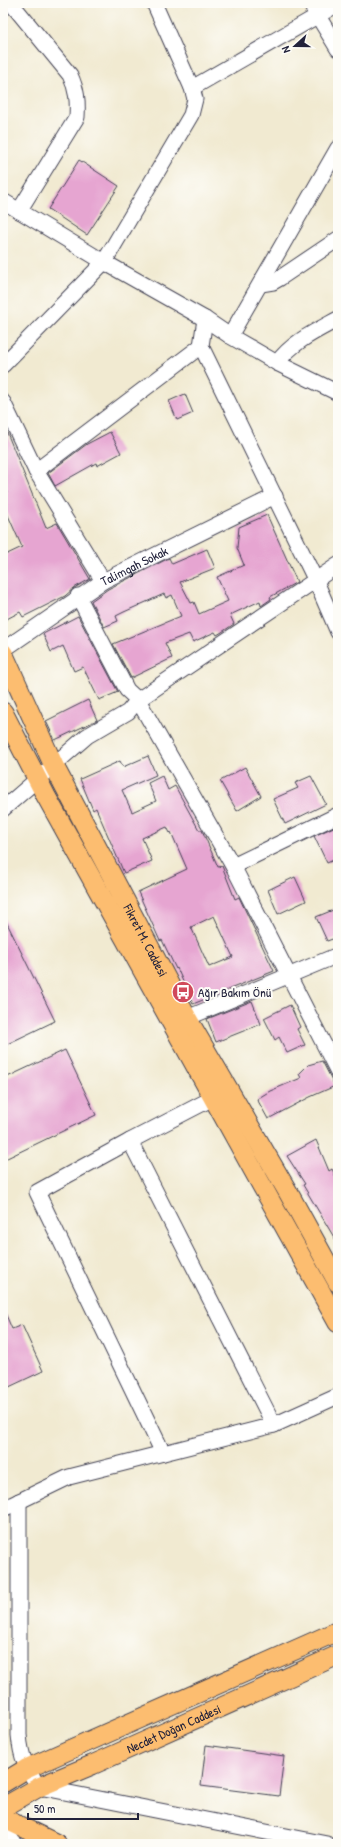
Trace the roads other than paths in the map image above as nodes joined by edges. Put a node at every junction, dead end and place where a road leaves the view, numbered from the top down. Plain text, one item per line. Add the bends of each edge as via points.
1 (11, 3) edge
2 (154, 3) edge
3 (338, 4) edge
4 (313, 10) edge
5 (338, 49) edge
6 (192, 88) junction
7 (338, 148) edge
8 (3, 201) edge
9 (19, 211) junction
10 (338, 239) edge
11 (104, 262) junction
12 (261, 284) junction
13 (205, 319) junction
14 (338, 319) edge
15 (230, 336) junction
16 (201, 346) junction
17 (277, 363) junction
18 (3, 365) edge
19 (338, 393) edge
20 (3, 402) edge
21 (36, 471) junction
22 (275, 496) junction
23 (338, 565) edge
24 (315, 579) junction
25 (103, 581) junction
26 (78, 596) junction
27 (338, 632) edge
28 (3, 652) edge
29 (138, 700) junction
30 (3, 712) edge
31 (54, 766) junction
32 (38, 780) junction
33 (3, 809) edge
34 (338, 815) edge
35 (234, 866) junction
36 (338, 955) edge
37 (289, 976) junction
38 (187, 1018) junction
39 (338, 1072) edge
40 (213, 1098) junction
41 (130, 1141) junction
42 (338, 1283) edge
43 (338, 1323) edge
44 (338, 1396) edge
45 (274, 1425) junction
46 (163, 1453) junction
47 (19, 1501) junction
48 (3, 1509) edge
49 (338, 1631) edge
50 (338, 1655) edge
51 (26, 1769) junction
52 (3, 1784) edge
53 (39, 1787) junction
54 (5, 1812) edge
55 (14, 1844) edge
56 (57, 1844) edge
57 (327, 1844) edge

1 - 9 street via 70,75 76,88 78,102 77,117
2 - 6 street
3 - 4 street
4 - 5 street
4 - 6 street
6 - 11 street via 195,99 191,115
7 - 12 street
8 - 9 street
9 - 11 street
10 - 12 street via 280,278
11 - 13 street
11 - 18 street
12 - 15 street
13 - 15 street
13 - 16 street
14 - 17 street via 298,342
15 - 17 street
16 - 21 street
16 - 22 street
17 - 19 street
20 - 21 street
21 - 25 street
22 - 24 street
22 - 25 street, Talimgah Sokak
23 - 24 street
24 - 27 street
24 - 29 street
25 - 26 street, Talimgah Sokak
26 - 28 street, Talimgah Sokak
26 - 29 street via 127,690
28 - 31 main road, Fikret M. Caddesi
29 - 31 street via 128,712 87,736
29 - 35 street
30 - 32 main road
31 - 32 street
31 - 38 main road, Fikret M. Caddesi
32 - 33 street
32 - 40 main road
34 - 35 street
35 - 37 street
36 - 37 street
37 - 38 street
37 - 39 street
38 - 42 main road, Fikret M. Caddesi
40 - 41 street
40 - 43 main road
41 - 45 street
41 - 46 street via 37,1192
44 - 45 street
45 - 46 street
46 - 47 street via 69,1477
47 - 48 street
47 - 51 street via 19,1735 21,1755
49 - 51 main road
50 - 53 main road, Necdet Doğan Caddesi
51 - 52 main road
51 - 53 street
53 - 54 main road, Necdet Doğan Caddesi
53 - 57 street
54 - 55 street
54 - 56 main road

